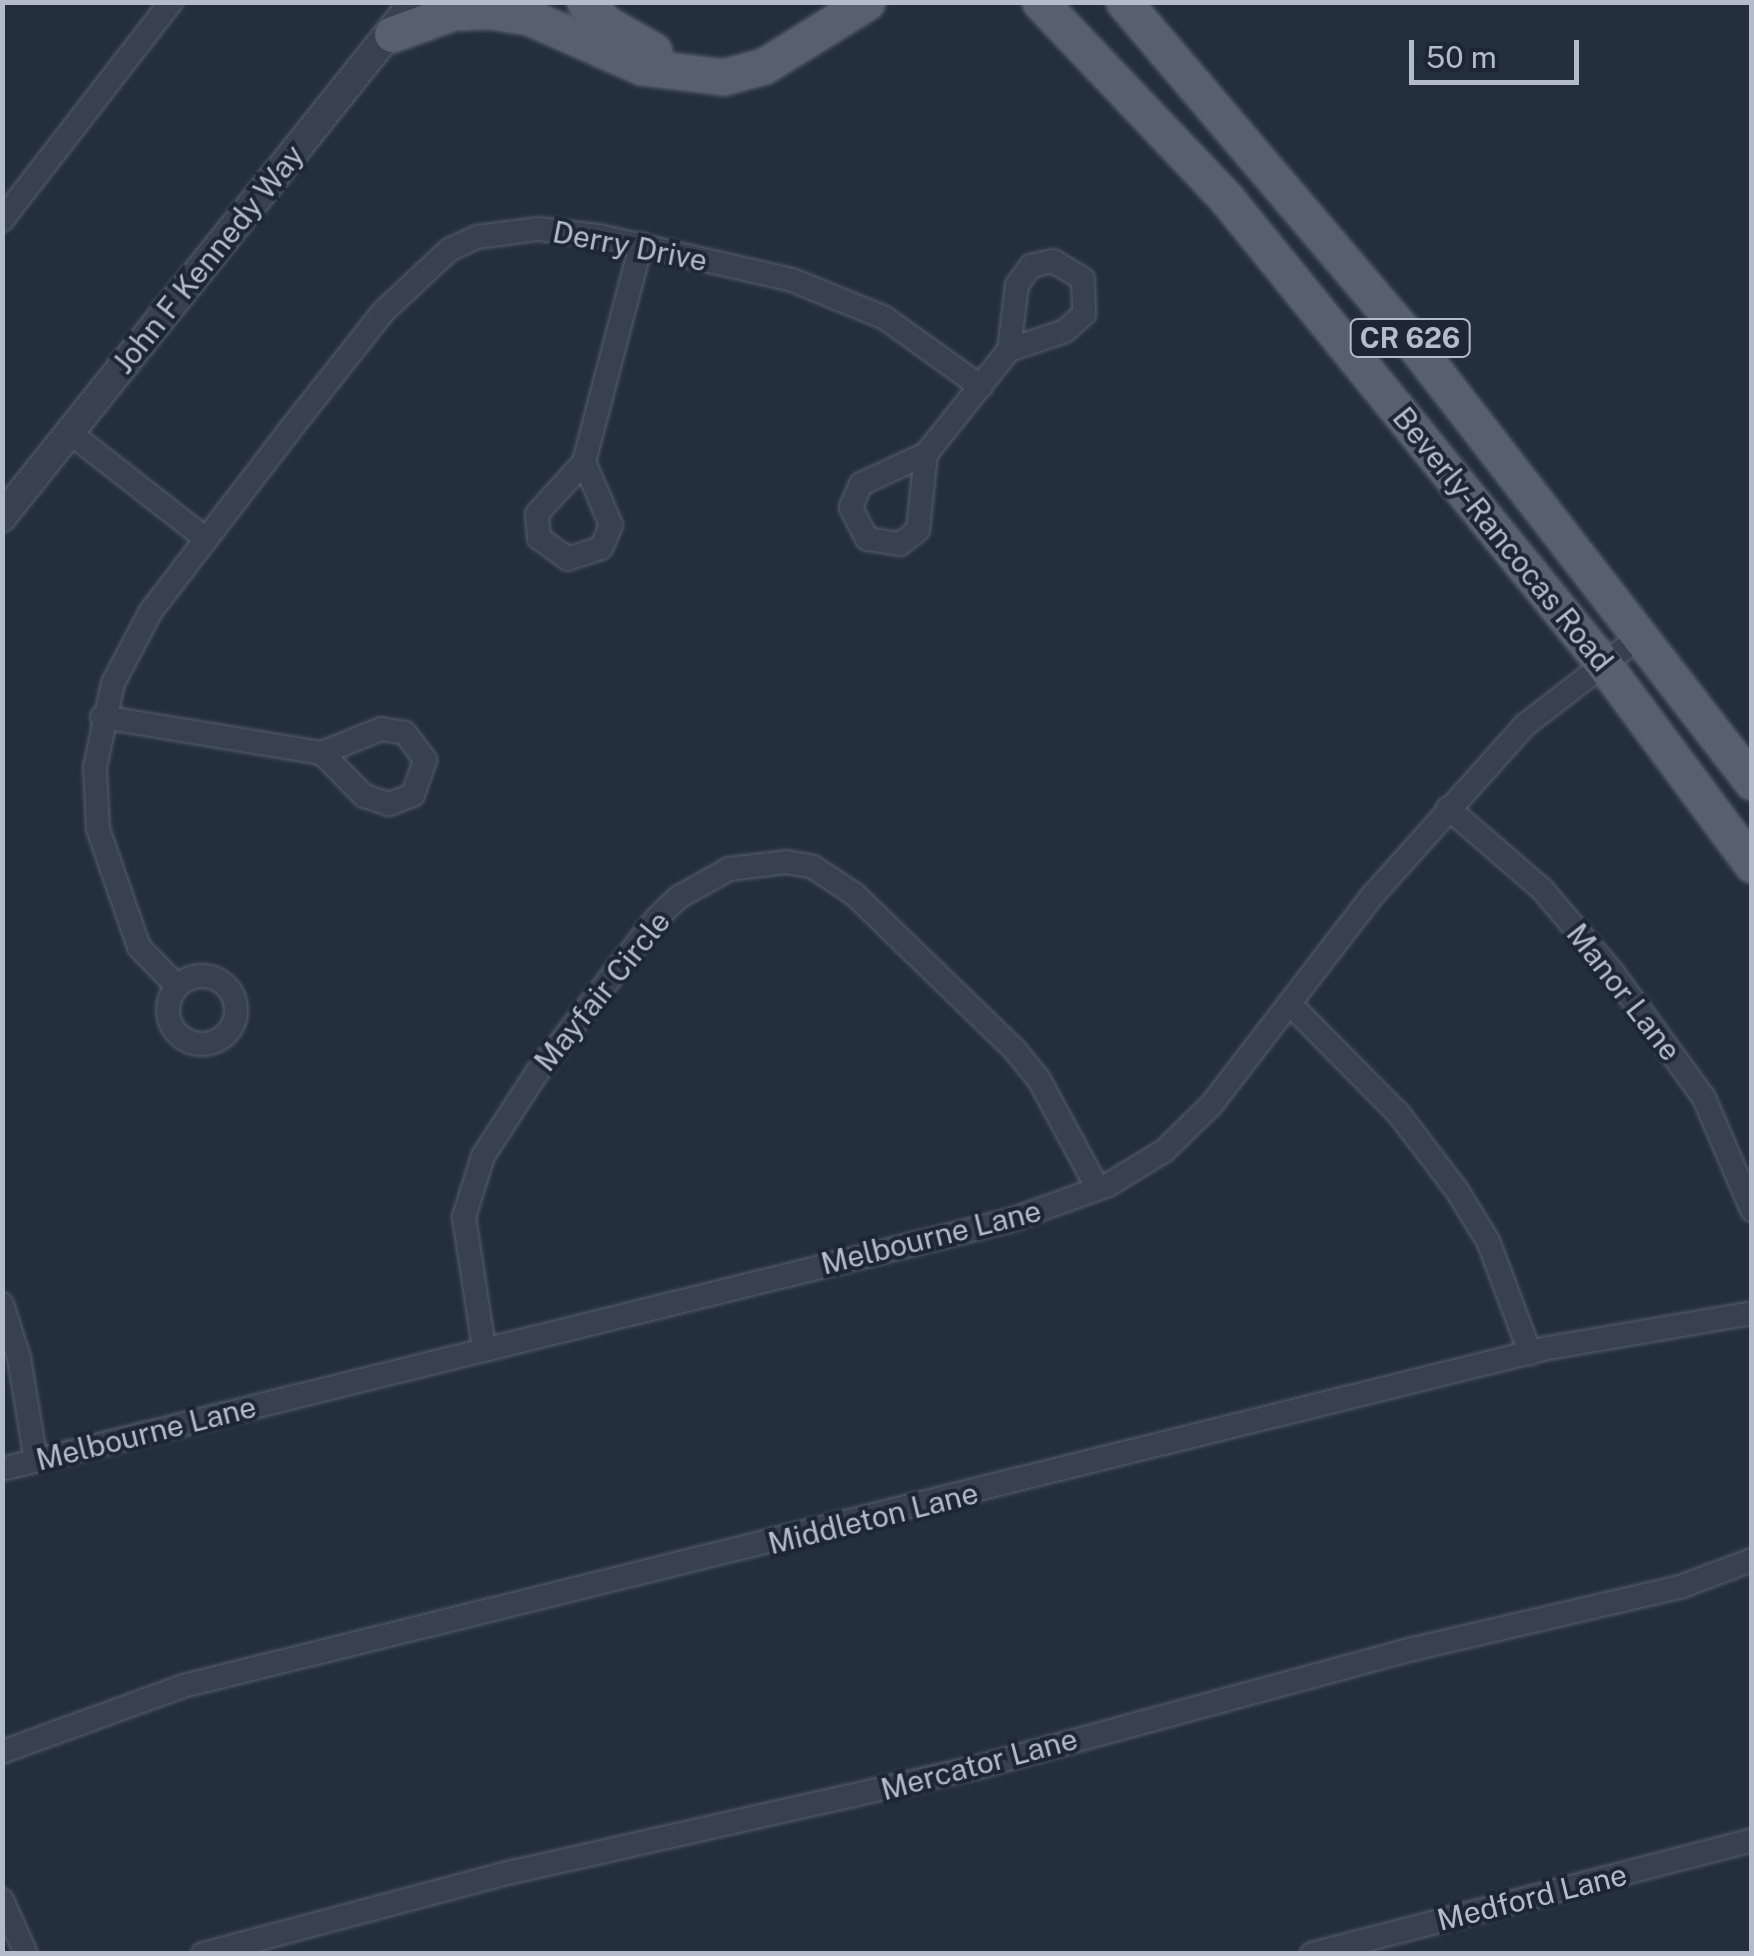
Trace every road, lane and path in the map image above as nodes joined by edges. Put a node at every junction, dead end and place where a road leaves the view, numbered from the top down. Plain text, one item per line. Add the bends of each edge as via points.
1 (171, 2) edge
2 (414, 2) edge
3 (586, 2) edge
4 (819, 2) edge
5 (867, 2) edge
6 (1020, 2) edge
7 (1040, 2) edge
8 (1124, 2) edge
9 (392, 34) junction
10 (1085, 46) junction
11 (2, 220) edge
12 (640, 244) junction
13 (1009, 350) dead end
14 (981, 388) junction
15 (69, 432) junction
16 (926, 454) dead end
17 (584, 462) dead end
18 (2, 517) edge
19 (206, 539) junction
20 (1642, 635) junction
21 (1605, 666) junction
22 (102, 716) junction
23 (322, 753) dead end
24 (1752, 782) edge
25 (1448, 808) junction
26 (1752, 864) edge
27 (177, 986) dead end
28 (1292, 1006) junction
29 (1098, 1189) junction
30 (1752, 1210) edge
31 (2, 1304) edge
32 (1752, 1313) edge
33 (484, 1348) junction
34 (1530, 1353) junction
35 (36, 1461) junction
36 (2, 1469) edge
37 (1752, 1560) edge
38 (2, 1752) edge
39 (1752, 1840) edge
40 (2, 1900) edge
41 (26, 1954) edge
42 (203, 1954) edge
43 (1312, 1954) edge

1 - 11 street
2 - 9 street, John F Kennedy Way
3 - 4 main road via 639,46 678,59 718,60 756,52 790,34
5 - 9 main road via 777,59 723,77 642,66 529,17 490,11 453,12
6 - 10 main road
7 - 10 main road, Beverly-Rancocas Road / CR 626
8 - 20 main road, Beverly-Rancocas Road / CR 626 via 1406,334
9 - 15 street, John F Kennedy Way
10 - 21 main road, Beverly-Rancocas Road / CR 626 via 1226,198
12 - 14 street, Derry Drive via 792,280 856,304
12 - 17 street
12 - 19 street, Derry Drive via 538,229 477,237 449,250 383,312
13 - 14 street
14 - 16 street
15 - 18 street, John F Kennedy Way
15 - 19 street
19 - 22 street, Derry Drive via 136,633
20 - 21 street, Melbourne Lane
20 - 24 main road, Beverly-Rancocas Road / CR 626
21 - 25 street, Melbourne Lane via 1525,725
21 - 26 main road, Beverly-Rancocas Road / CR 626
22 - 23 street
22 - 27 street, Derry Drive via 95,797 105,858 139,946
25 - 28 street, Melbourne Lane
25 - 30 street, Manor Lane via 1542,889 1613,973 1704,1098
28 - 29 street, Melbourne Lane via 1189,1129 1136,1170
28 - 34 street via 1398,1113 1456,1189 1488,1241
29 - 33 street, Melbourne Lane via 1012,1220
29 - 33 street, Mayfair Circle via 1026,1064 854,894 812,867 786,862 728,869 657,918 526,1087 482,1156 467,1202 464,1245
31 - 35 street via 20,1358
32 - 34 street, Middleton Lane
33 - 35 street, Melbourne Lane
34 - 38 street, Middleton Lane via 183,1686
35 - 36 street, Melbourne Lane
37 - 42 street, Mercator Lane via 1680,1586 1413,1649 1012,1759 512,1872
39 - 43 street, Medford Lane
40 - 41 street

